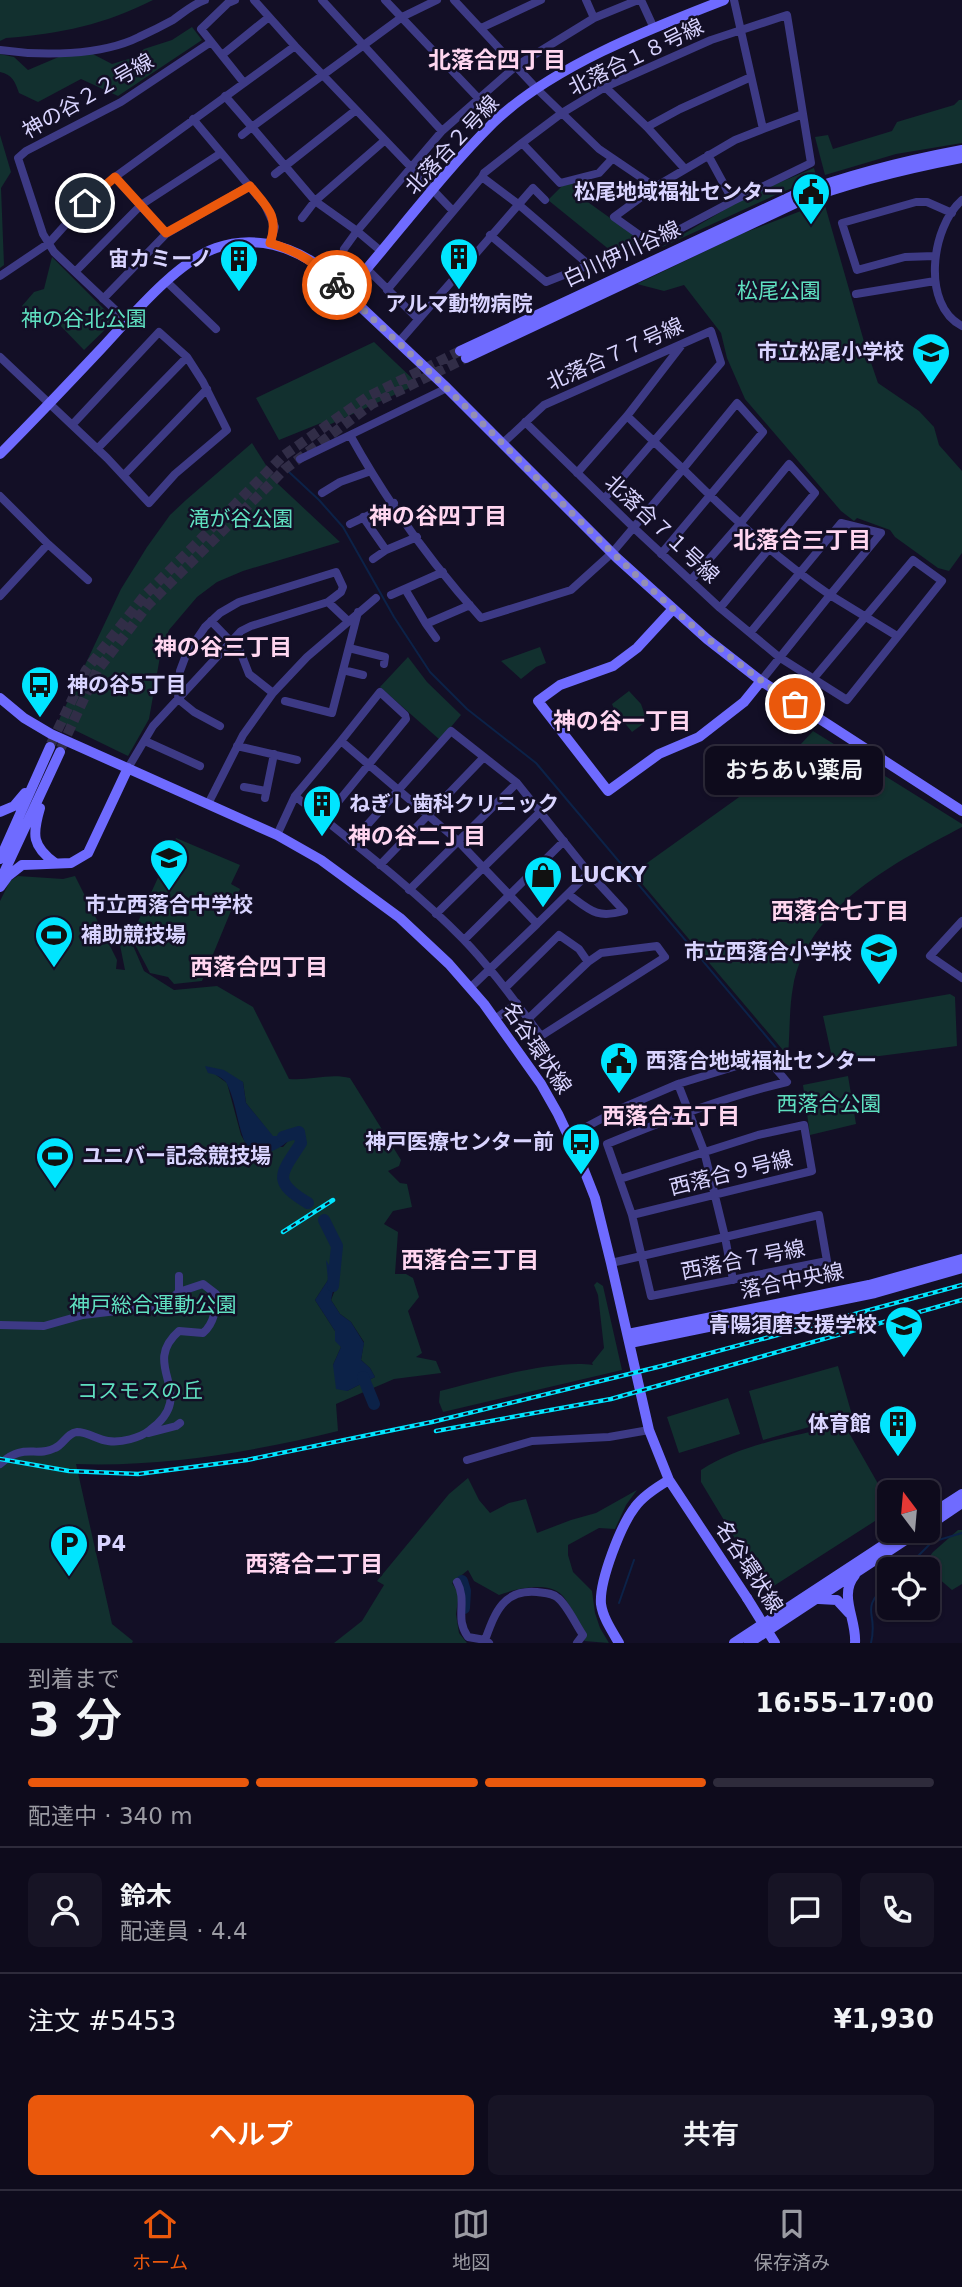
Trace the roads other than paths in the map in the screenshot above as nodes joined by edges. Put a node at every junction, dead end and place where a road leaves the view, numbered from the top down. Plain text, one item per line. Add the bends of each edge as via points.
1 (205, 0) edge
2 (216, 0) edge
3 (254, 0) edge
4 (323, 0) edge
5 (385, 0) edge
6 (437, 0) edge
7 (454, 0) edge
8 (541, 0) edge
9 (586, 0) edge
10 (639, 0) edge
11 (724, 0) edge
12 (734, 0) edge
13 (232, 1) edge
14 (269, 17) junction
15 (402, 17) junction
16 (594, 18) junction
17 (652, 24) dead end
18 (481, 28) junction
19 (740, 29) junction
20 (211, 41) junction
21 (295, 46) junction
22 (362, 46) junction
23 (0, 50) edge
24 (222, 55) junction
25 (516, 66) junction
26 (323, 75) junction
27 (751, 77) junction
28 (244, 83) junction
29 (605, 87) junction
30 (537, 89) junction
31 (225, 96) junction
32 (478, 98) junction
33 (356, 110) junction
34 (562, 113) junction
35 (803, 114) junction
36 (193, 119) junction
37 (498, 120) junction
38 (252, 127) junction
39 (647, 127) junction
40 (763, 129) junction
41 (442, 131) junction
42 (242, 135) dead end
43 (384, 141) junction
44 (522, 143) junction
45 (962, 150) edge
46 (221, 152) junction
47 (708, 155) junction
48 (962, 158) edge
49 (612, 159) junction
50 (285, 166) junction
51 (411, 169) junction
52 (685, 169) junction
53 (275, 174) dead end
54 (115, 177) junction
55 (482, 177) junction
56 (250, 186) junction
57 (654, 187) junction
58 (432, 191) junction
59 (545, 200) dead end
60 (962, 200) edge
61 (315, 201) junction
62 (733, 201) junction
63 (517, 204) junction
64 (141, 205) junction
65 (453, 211) junction
66 (952, 213) junction
67 (302, 218) dead end
68 (357, 231) junction
69 (166, 233) junction
70 (490, 235) junction
71 (49, 243) junction
72 (270, 243) junction
73 (344, 249) dead end
74 (382, 252) junction
75 (935, 256) junction
76 (367, 269) junction
77 (75, 272) junction
78 (0, 276) edge
79 (935, 281) junction
80 (167, 282) junction
81 (387, 290) junction
82 (346, 293) junction
83 (856, 294) dead end
84 (103, 299) junction
85 (418, 319) junction
86 (127, 321) junction
87 (962, 326) edge
88 (216, 329) dead end
89 (398, 343) junction
90 (682, 344) junction
91 (0, 357) edge
92 (187, 357) junction
93 (447, 388) junction
94 (207, 389) junction
95 (49, 404) junction
96 (627, 416) junction
97 (525, 422) junction
98 (72, 425) junction
99 (349, 435) junction
100 (654, 442) junction
101 (503, 443) junction
102 (97, 449) junction
103 (0, 454) edge
104 (300, 459) dead end
105 (683, 469) junction
106 (371, 471) junction
107 (577, 473) junction
108 (124, 475) junction
109 (322, 492) dead end
110 (709, 495) junction
111 (0, 496) edge
112 (604, 499) junction
113 (394, 503) junction
114 (363, 517) junction
115 (350, 524) dead end
116 (740, 525) junction
117 (634, 528) junction
118 (417, 537) junction
119 (48, 544) junction
120 (768, 549) junction
121 (386, 550) junction
122 (612, 553) junction
123 (662, 554) junction
124 (373, 559) dead end
125 (443, 572) junction
126 (798, 574) junction
127 (88, 580) dead end
128 (691, 580) junction
129 (405, 589) junction
130 (391, 595) dead end
131 (830, 595) junction
132 (0, 596) edge
133 (376, 598) dead end
134 (328, 602) junction
135 (470, 605) junction
136 (720, 608) junction
137 (673, 609) junction
138 (358, 612) junction
139 (865, 616) junction
140 (211, 621) junction
141 (348, 621) junction
142 (426, 624) junction
143 (750, 633) junction
144 (897, 636) junction
145 (436, 638) dead end
146 (230, 642) junction
147 (349, 648) junction
148 (779, 657) junction
149 (384, 664) dead end
150 (343, 670) junction
151 (363, 675) dead end
152 (814, 678) junction
153 (761, 681) junction
154 (274, 693) junction
155 (0, 698) edge
156 (178, 699) junction
157 (285, 701) dead end
158 (220, 726) dead end
159 (145, 741) junction
160 (341, 741) junction
161 (237, 746) junction
162 (274, 754) junction
163 (484, 757) junction
164 (298, 760) dead end
165 (369, 764) junction
166 (54, 765) junction
167 (200, 766) dead end
168 (128, 768) junction
169 (38, 775) junction
170 (517, 783) junction
171 (244, 787) dead end
172 (398, 789) junction
173 (295, 796) junction
174 (208, 804) junction
175 (962, 811) edge
176 (0, 812) edge
177 (540, 812) junction
178 (428, 815) junction
179 (324, 819) junction
180 (277, 835) junction
181 (457, 841) junction
182 (564, 841) junction
183 (352, 842) junction
184 (0, 859) edge
185 (55, 863) junction
186 (380, 865) junction
187 (484, 868) junction
188 (589, 873) junction
189 (0, 881) edge
190 (0, 887) edge
191 (409, 890) junction
192 (568, 894) junction
193 (511, 896) junction
194 (436, 914) junction
195 (962, 921) edge
196 (537, 924) junction
197 (464, 940) junction
198 (588, 962) junction
199 (490, 969) junction
200 (962, 978) edge
201 (470, 988) junction
202 (505, 988) junction
203 (517, 1003) junction
204 (495, 1019) junction
205 (528, 1019) junction
206 (678, 1084) junction
207 (689, 1110) junction
208 (569, 1136) junction
209 (704, 1151) junction
210 (620, 1179) junction
211 (716, 1194) junction
212 (632, 1215) junction
213 (725, 1237) junction
214 (642, 1255) junction
215 (962, 1259) edge
216 (611, 1263) junction
217 (962, 1268) edge
218 (179, 1276) dead end
219 (733, 1280) junction
220 (179, 1292) junction
221 (0, 1325) edge
222 (629, 1339) junction
223 (180, 1423) dead end
224 (649, 1430) junction
225 (142, 1434) junction
226 (467, 1461) dead end
227 (0, 1464) edge
228 (669, 1480) junction
229 (962, 1494) edge
230 (962, 1503) edge
231 (940, 1508) edge
232 (940, 1518) edge
233 (885, 1544) edge
234 (900, 1544) edge
235 (859, 1571) junction
236 (457, 1582) dead end
237 (816, 1599) junction
238 (850, 1614) junction
239 (487, 1641) edge
240 (577, 1643) edge
241 (619, 1643) edge
242 (734, 1643) edge
243 (749, 1643) edge
244 (775, 1643) edge
245 (855, 1643) edge

1 - 23 street via 120,44 62,53
2 - 13 street
3 - 14 street
4 - 22 street
5 - 15 street
6 - 15 street
7 - 18 street
8 - 18 street
9 - 16 street
10 - 16 street
10 - 17 street
11 - 30 street, 北落合２号線 via 586,60
12 - 19 street
13 - 20 street via 201,29
14 - 21 street
14 - 24 street
15 - 22 street
15 - 32 street
16 - 25 street
18 - 25 street
19 - 27 street
19 - 29 street, 北落合１８号線
19 - 35 street, 北落合１８号線 via 787,15
20 - 24 street
20 - 71 street, 神の谷２２号線 via 121,102 18,158
21 - 26 street
21 - 28 street
22 - 26 street
22 - 41 street
24 - 28 street
25 - 30 street
25 - 32 street
26 - 33 street
26 - 38 street
27 - 39 street
27 - 40 street
28 - 31 street
29 - 34 street, 北落合１８号線
29 - 39 street
30 - 34 street
30 - 37 street, 北落合２号線
31 - 36 street
31 - 38 street
32 - 37 street
32 - 41 street
33 - 43 street
33 - 50 street
34 - 44 street, 北落合１８号線
34 - 49 street
35 - 40 street
35 - 62 street via 811,163
36 - 46 street
36 - 54 street
37 - 58 street, 北落合２号線
38 - 42 street
38 - 50 street
39 - 52 street
40 - 47 street
41 - 51 street
43 - 51 street
43 - 61 street
44 - 49 street via 560,183 599,173
44 - 55 street, 北落合１８号線
45 - 48 street, 白川伊川谷線 via 901,161 792,196 463,354 836,187
46 - 56 street
46 - 64 street
47 - 52 street
47 - 62 street
49 - 57 street
50 - 53 street
50 - 61 street
51 - 58 street
51 - 68 street
52 - 57 street
54 - 64 street
54 - 71 street
55 - 63 street
55 - 65 street, 北落合１８号線
56 - 69 street
56 - 72 street via 272,218 275,227
57 - 62 street via 614,217 652,244
58 - 65 street
58 - 74 street, 北落合２号線
59 - 63 street via 533,188
60 - 66 street
61 - 67 street
61 - 68 street
63 - 70 street
63 - 70 street via 589,265 546,282
64 - 69 street
64 - 77 street
65 - 81 street, 北落合１８号線
66 - 75 street
66 - 75 street via 916,202 842,223 857,270 905,257
68 - 73 street
68 - 74 street
69 - 84 street
70 - 85 street
71 - 77 street
71 - 78 street
72 - 80 street via 219,247
72 - 82 street via 313,262
74 - 76 street, 北落合２号線
75 - 79 street
76 - 81 street
76 - 82 street, 北落合２号線
77 - 84 street
79 - 83 street
79 - 87 street via 944,312
80 - 86 street
80 - 88 street
81 - 85 street
82 - 89 street
84 - 86 street
85 - 89 street
86 - 95 street
89 - 93 street
90 - 96 street
90 - 97 street, 北落合７７号線 via 544,405
90 - 100 street, 北落合７７号線 via 711,331 721,363
91 - 95 street
92 - 94 street
92 - 98 street via 159,332
92 - 102 street
93 - 99 street
93 - 101 street
94 - 108 street
94 - 108 street via 227,430 149,502
95 - 98 street
95 - 103 street
96 - 100 street
96 - 107 street
97 - 101 street, 北落合７７号線
97 - 107 street, 北落合７１号線
98 - 102 street
99 - 104 street
99 - 106 street
100 - 105 street
100 - 112 street, 北落合７７号線
101 - 122 street
102 - 108 street
105 - 110 street
105 - 110 street via 737,403 763,432
105 - 117 street
106 - 109 street
106 - 113 street
107 - 112 street, 北落合７１号線
110 - 116 street
110 - 123 street
111 - 119 street
112 - 117 street, 北落合７１号線
113 - 114 street
113 - 118 street
114 - 115 street
114 - 121 street
116 - 120 street
116 - 120 street via 789,464 815,493
116 - 128 street
117 - 122 street
117 - 123 street, 北落合７１号線
118 - 121 street
118 - 125 street
119 - 127 street
119 - 132 street
120 - 126 street
120 - 136 street
121 - 124 street
122 - 135 street via 571,590 481,618
122 - 137 street
123 - 128 street, 北落合７１号線
125 - 129 street
125 - 135 street
126 - 131 street
126 - 131 street via 841,523 881,533
126 - 143 street
128 - 136 street, 北落合７１号線
129 - 130 street
129 - 142 street
131 - 139 street
131 - 148 street
133 - 138 street
134 - 140 street via 344,587 336,572 239,602
134 - 141 street
134 - 146 street via 251,625
135 - 142 street
136 - 143 street, 北落合７１号線
137 - 153 street
137 - 153 street via 613,666 560,685 538,701 608,791 659,754 699,737 744,702
138 - 141 street
138 - 147 street
139 - 144 street
139 - 144 street via 913,560 942,581
139 - 152 street
140 - 146 street
140 - 156 street via 186,655
141 - 154 street
142 - 145 street
143 - 148 street, 北落合７１号線
144 - 152 street, 北落合７１号線 via 847,700
146 - 154 street via 240,651 249,674
146 - 156 street
147 - 149 street via 385,657
147 - 150 street
148 - 152 street, 北落合７１号線
148 - 153 street
150 - 151 street
150 - 157 street via 332,713
153 - 175 street
154 - 161 street
155 - 168 street, 名谷環状線 via 51,734
156 - 158 street
156 - 159 street
159 - 167 street
159 - 168 street
160 - 165 street
160 - 165 street via 380,692 406,719
160 - 173 street
161 - 162 street
161 - 174 street
162 - 164 street
162 - 171 street via 265,794
163 - 170 street
163 - 172 street via 451,731
163 - 178 street
165 - 172 street
165 - 179 street
166 - 169 street via 55,749
166 - 185 street via 35,836 39,849
166 - 189 street
168 - 174 street, 名谷環状線
168 - 185 street via 88,853 71,863
169 - 176 street via 19,801
169 - 184 street
170 - 177 street
170 - 181 street
172 - 178 street
172 - 183 street
173 - 179 street
173 - 180 street
174 - 180 street, 名谷環状線
177 - 182 street
177 - 187 street
178 - 181 street
178 - 186 street
179 - 183 street
180 - 201 street, 名谷環状線 via 340,872 400,918
181 - 187 street
181 - 191 street
182 - 188 street
182 - 193 street
183 - 186 street
185 - 190 street via 22,865
186 - 191 street
187 - 193 street
187 - 194 street
188 - 192 street
188 - 192 street via 624,911 595,914
191 - 194 street
192 - 196 street
193 - 196 street
193 - 197 street
194 - 197 street
195 - 200 street via 930,956
196 - 199 street
197 - 199 street
198 - 202 street via 579,948 559,935
198 - 205 street
198 - 205 street via 601,953 657,946 665,957 541,1036
199 - 201 street
199 - 202 street
201 - 204 street, 名谷環状線
202 - 203 street
203 - 204 street
203 - 205 street
204 - 208 street, 名谷環状線 via 541,1084
206 - 207 street
206 - 207 street via 765,1057 787,1082
206 - 208 street
207 - 209 street
207 - 210 street via 607,1144
208 - 216 street, 名谷環状線 via 595,1198
209 - 210 street, 西落合９号線
209 - 211 street
209 - 211 street, 西落合９号線 via 804,1125 812,1171
210 - 212 street
211 - 212 street, 西落合９号線
211 - 213 street
212 - 214 street
213 - 214 street
213 - 219 street
213 - 219 street, 西落合７号線 via 819,1215 827,1261
214 - 216 street
214 - 219 street, 西落合７号線 via 651,1296
215 - 222 street, 落合中央線 via 869,1285
216 - 222 street, 名谷環状線
217 - 222 street, 落合中央線 via 875,1293
218 - 220 street
220 - 221 street via 150,1307 129,1311 83,1315 44,1326
220 - 225 street via 203,1284 216,1294 217,1304 209,1328 203,1333 179,1331 165,1348 163,1363 171,1405
222 - 224 street, 名谷環状線
223 - 225 street
224 - 226 street via 532,1441
224 - 228 street, 名谷環状線
225 - 227 street via 109,1441 78,1432 55,1448 17,1452
228 - 241 street via 634,1507 606,1575 601,1608
228 - 244 street, 名谷環状線, bridge
229 - 231 street
230 - 232 street
233 - 242 street
234 - 235 street
235 - 237 street
235 - 238 street via 848,1585
236 - 239 street via 462,1592 463,1630 468,1637
237 - 238 street via 837,1600
237 - 243 street
238 - 245 street
239 - 240 street via 499,1608 509,1596 527,1591 555,1595 561,1601 583,1635

